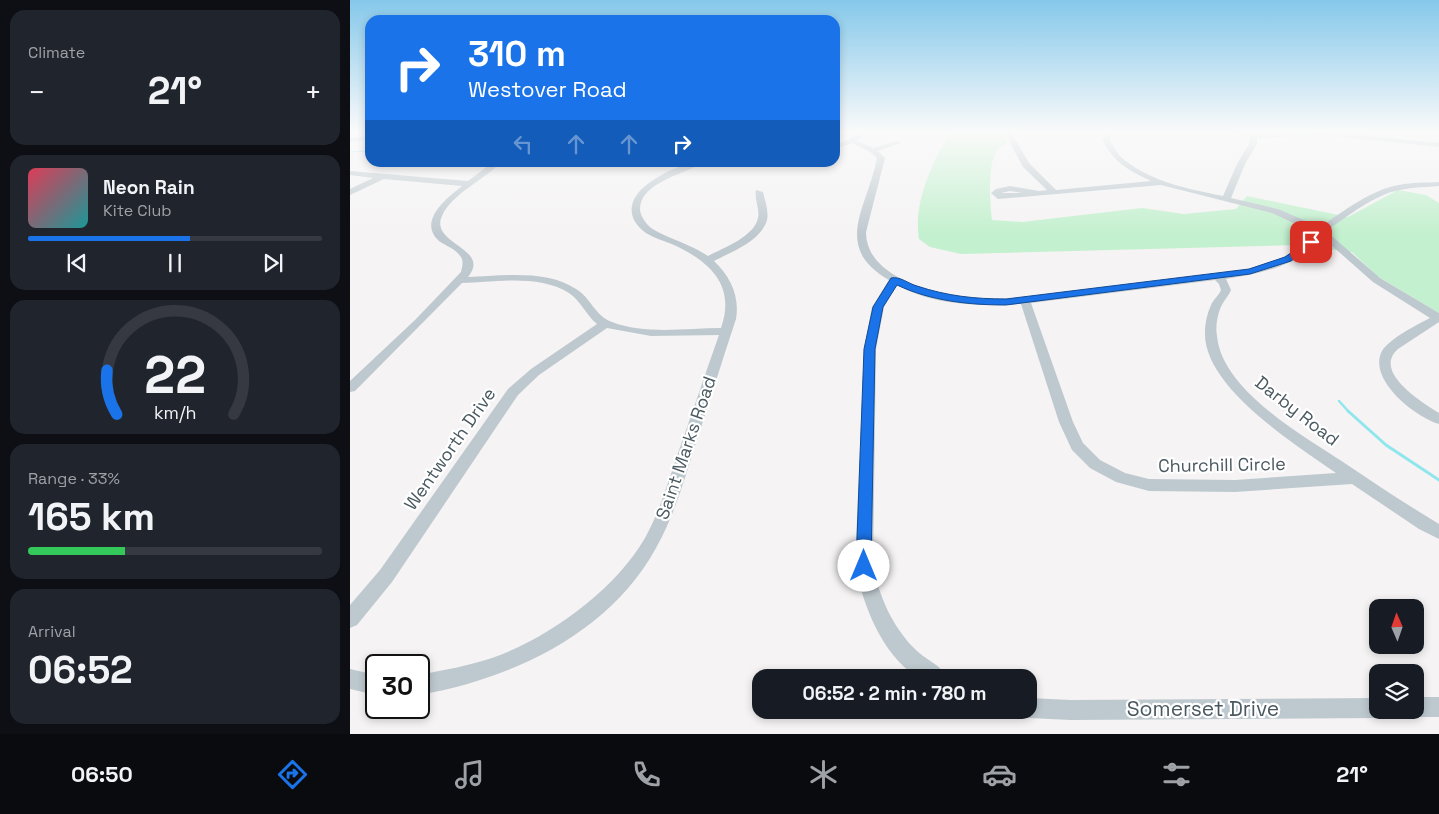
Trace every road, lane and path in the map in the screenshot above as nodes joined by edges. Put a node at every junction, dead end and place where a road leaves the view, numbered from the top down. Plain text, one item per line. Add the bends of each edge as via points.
1 (879, 166) edge
2 (1026, 166) edge
3 (1130, 166) edge
4 (1240, 166) edge
5 (492, 167) edge
6 (688, 167) edge
7 (350, 173) edge
8 (384, 176) junction
9 (1161, 182) junction
10 (472, 184) junction
11 (1439, 184) edge
12 (1053, 191) junction
13 (350, 192) edge
14 (759, 192) dead end
15 (1037, 193) dead end
16 (1226, 200) junction
17 (1321, 232) junction
18 (708, 260) junction
19 (1217, 277) junction
20 (461, 280) junction
21 (895, 280) junction
22 (1025, 300) junction
23 (1439, 318) edge
24 (605, 324) junction
25 (726, 330) junction
26 (350, 388) edge
27 (1439, 419) edge
28 (1354, 478) junction
29 (1439, 532) edge
30 (350, 619) edge
31 (925, 669) edge
32 (350, 679) edge
33 (365, 682) edge
34 (430, 683) edge
35 (1439, 707) edge
36 (1037, 708) edge
37 (1369, 708) edge
38 (1424, 708) edge

1 - 21 street via 861,240 875,265
2 - 12 street
3 - 9 street
4 - 16 street
5 - 10 street
6 - 18 street, Saint Marks Road via 654,183 642,194 635,210 647,229
7 - 8 street
8 - 10 street
8 - 13 street
9 - 12 street
9 - 16 street
10 - 20 street via 444,206 435,225 441,236 468,260 468,268
11 - 17 street via 1386,190
12 - 15 street
14 - 18 street via 763,214 759,226 741,242
16 - 17 street via 1282,214
17 - 19 street via 1304,248 1282,261 1250,272
17 - 23 street via 1376,280
18 - 25 street, Saint Marks Road via 723,276 730,294 732,310
19 - 22 street
19 - 28 street, Darby Road via 1224,282 1226,290 1214,313 1212,340 1228,376 1269,417
20 - 24 street via 535,280 558,284 579,295 587,310
20 - 26 street
21 - 22 street via 920,291 955,299 987,302
21 - 31 street via 878,307 870,349 864,566 871,599 888,632 908,656
22 - 28 street, Churchill Circle via 1066,422 1077,446 1094,464 1121,478 1150,485 1235,486
23 - 27 street via 1393,347 1384,363 1397,389
24 - 25 street via 639,330
24 - 30 street, Wentworth Drive via 535,372 513,392 386,576
25 - 34 street, Saint Marks Road via 662,523 655,538 622,582 572,625 533,649 481,671
28 - 29 street, Darby Road
32 - 33 street
35 - 38 street
36 - 37 street, Somerset Drive

